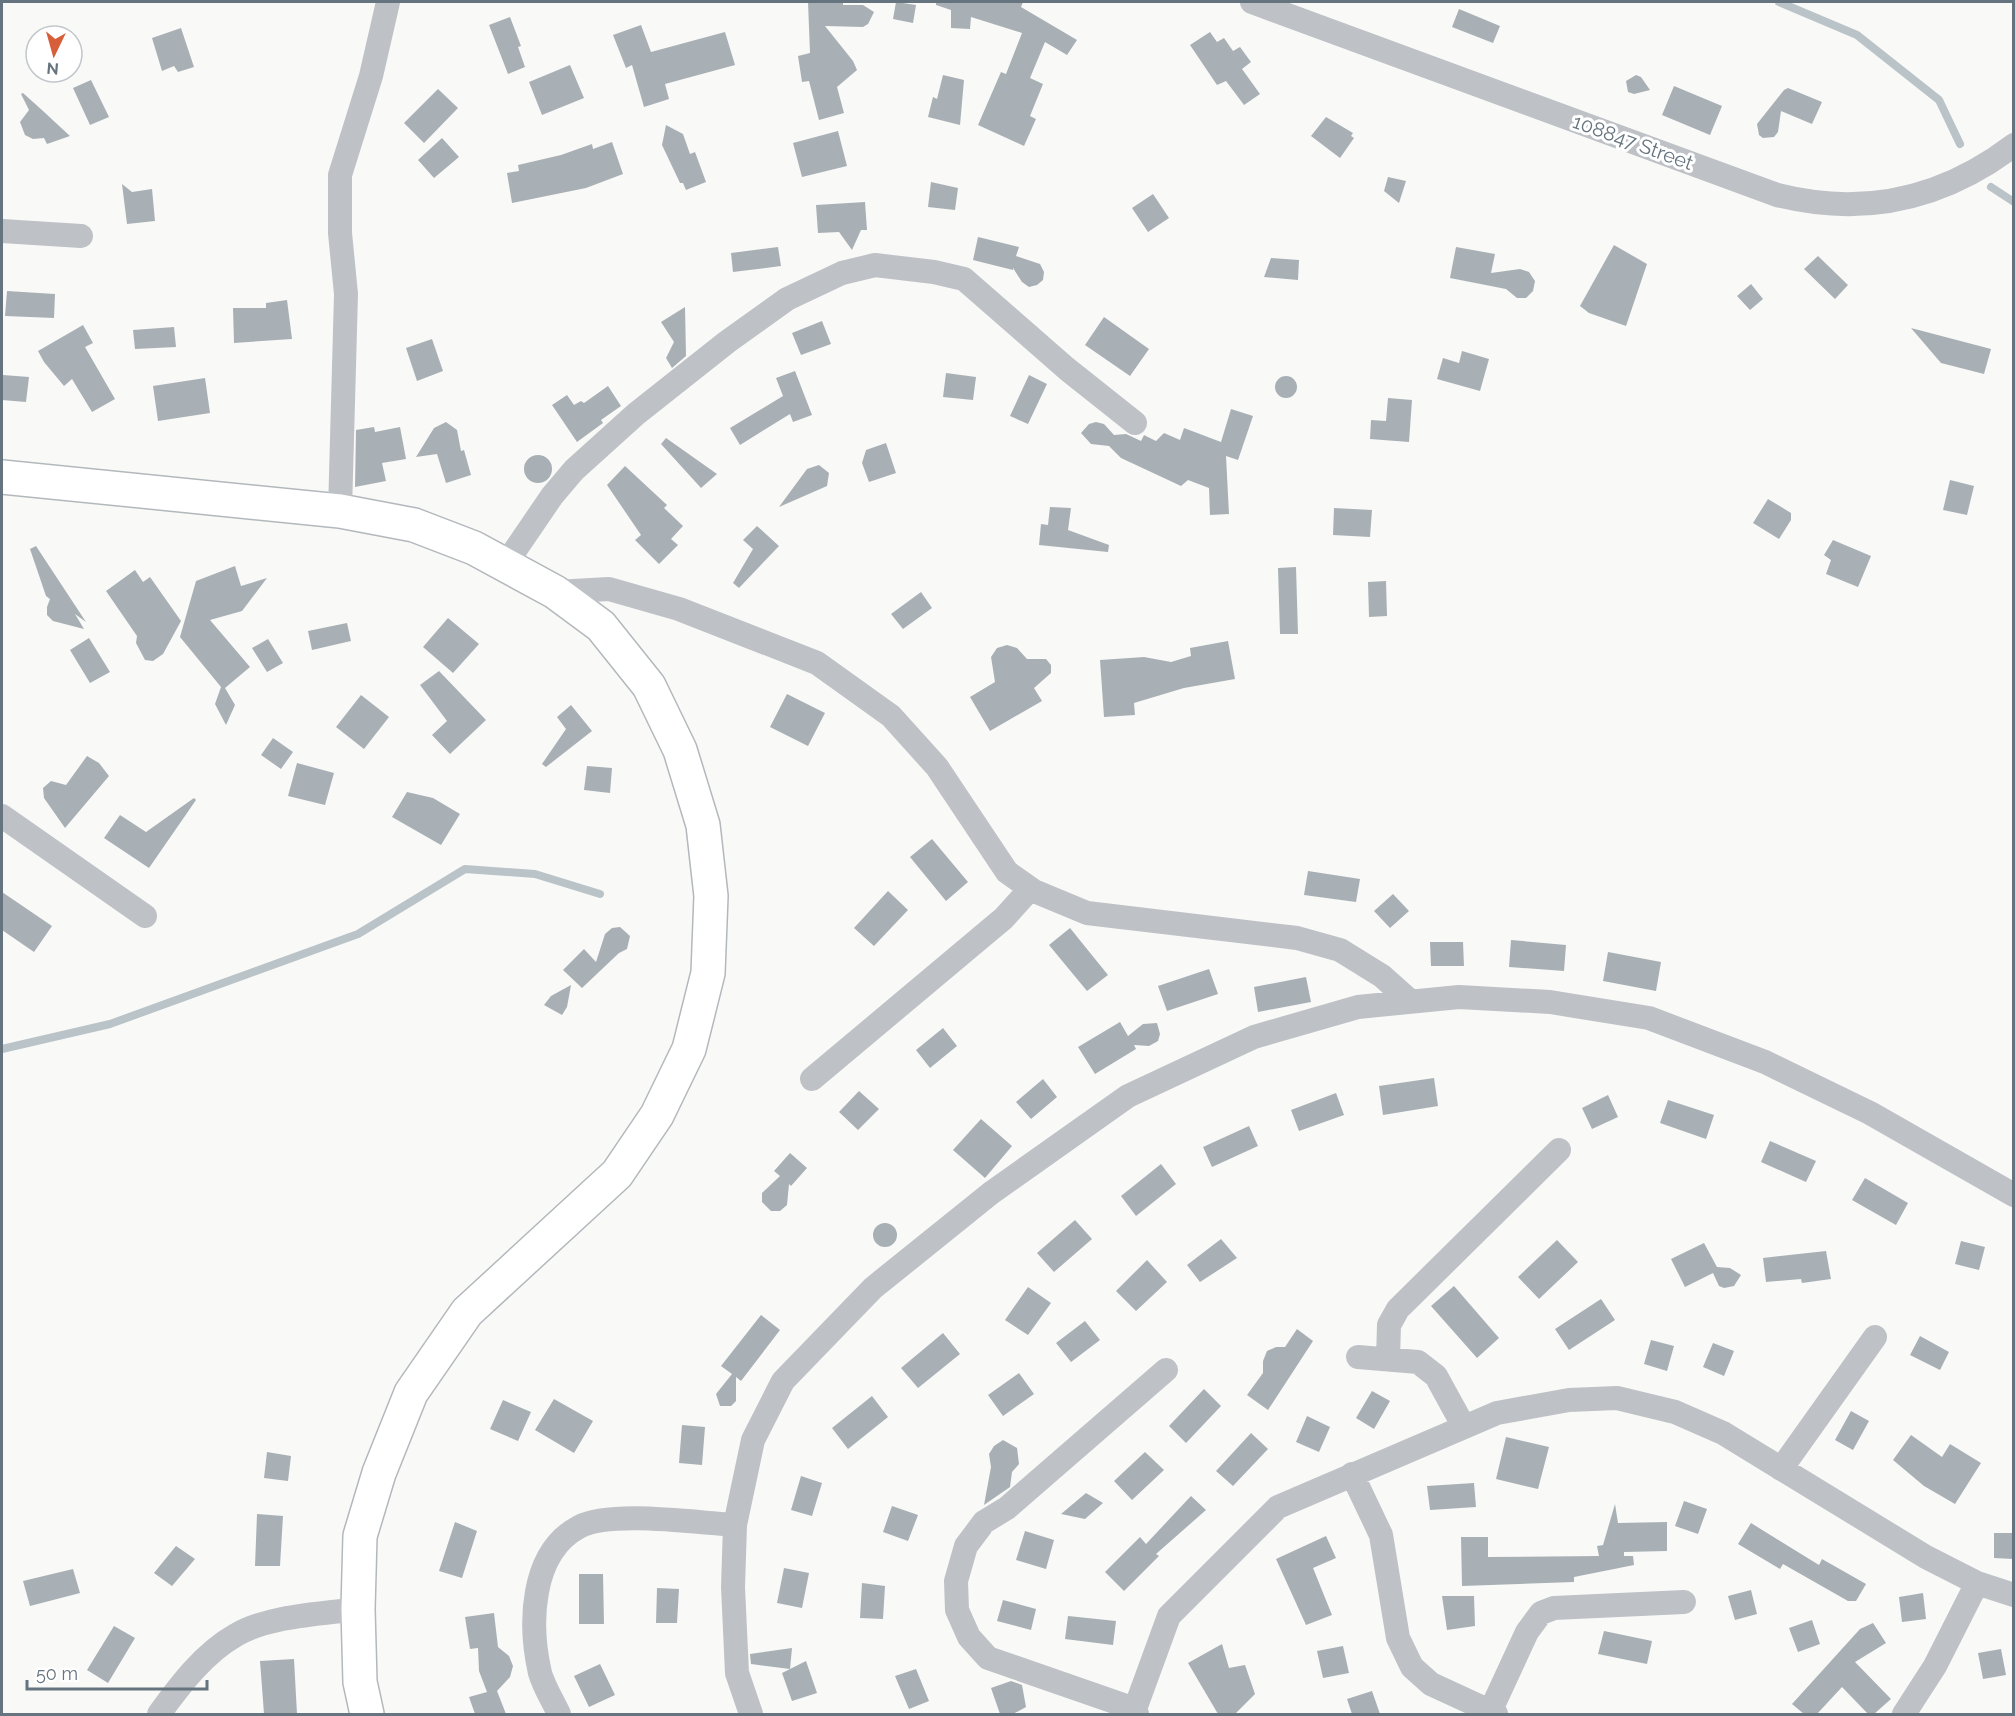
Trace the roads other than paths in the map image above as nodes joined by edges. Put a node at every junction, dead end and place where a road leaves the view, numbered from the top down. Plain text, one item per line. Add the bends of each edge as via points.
1 (388, 2) edge
2 (1252, 2) edge
3 (2013, 145) edge
4 (2, 231) edge
5 (81, 236) dead end
6 (1135, 423) dead end
7 (2, 477) edge
8 (340, 511) junction
9 (505, 565) junction
10 (555, 591) junction
11 (2, 816) edge
12 (1030, 889) junction
13 (145, 916) dead end
14 (1410, 1001) junction
15 (812, 1078) dead end
16 (1559, 1150) dead end
17 (2013, 1195) edge
18 (1875, 1337) dead end
19 (1358, 1357) dead end
20 (1388, 1359) junction
21 (1166, 1370) dead end
22 (1464, 1427) junction
23 (1781, 1469) junction
24 (1352, 1474) junction
25 (735, 1525) junction
26 (1977, 1583) junction
27 (2013, 1596) edge
28 (1684, 1602) dead end
29 (358, 1609) junction
30 (1136, 1712) edge
31 (1912, 1712) edge
32 (1493, 1713) edge
33 (159, 1714) edge
34 (367, 1714) edge
35 (560, 1714) edge
36 (751, 1714) edge

1 - 8 street via 371,76 340,175 346,294
2 - 3 street, 108847 Street via 1798,200 1857,205 1917,195 1948,186 1986,166
4 - 5 street
6 - 9 street via 964,279 875,265 842,273 787,299 636,414 574,470
7 - 8 street
8 - 9 street via 414,525 474,548
9 - 10 street
10 - 12 street via 609,589 679,609 817,663 891,716 938,767 1006,872
10 - 29 street via 601,626 649,686 680,750 703,825 711,896 708,973 689,1049 657,1115 617,1173 467,1312 411,1393 379,1473 360,1536
11 - 13 street
12 - 14 street via 1087,912 1296,938 1340,950 1382,976
12 - 15 street via 1004,918
14 - 17 street via 1460,996 1550,1002 1649,1018 1765,1062 1870,1113
14 - 25 street via 1358,1007 1254,1037 1128,1096 991,1193 873,1288 783,1381 753,1440
16 - 20 street via 1398,1309 1389,1325
18 - 23 street
19 - 20 street
20 - 22 street via 1418,1362 1436,1376
21 - 30 street via 1007,1508 984,1522 966,1546 956,1581 957,1610 969,1637 988,1658
22 - 23 street via 1497,1413 1569,1400 1617,1398 1675,1412 1723,1433
22 - 24 street
23 - 26 street via 1926,1557
24 - 30 street via 1278,1507 1169,1616
24 - 32 street via 1381,1535 1398,1638 1412,1667 1431,1684
25 - 35 street via 614,1518 579,1527 554,1548 538,1578 536,1634 541,1674
25 - 36 street via 737,1673
26 - 27 street
26 - 31 street
28 - 32 street via 1554,1608 1541,1613 1527,1632
29 - 33 street via 297,1617 237,1634 206,1656
29 - 34 street via 360,1682

